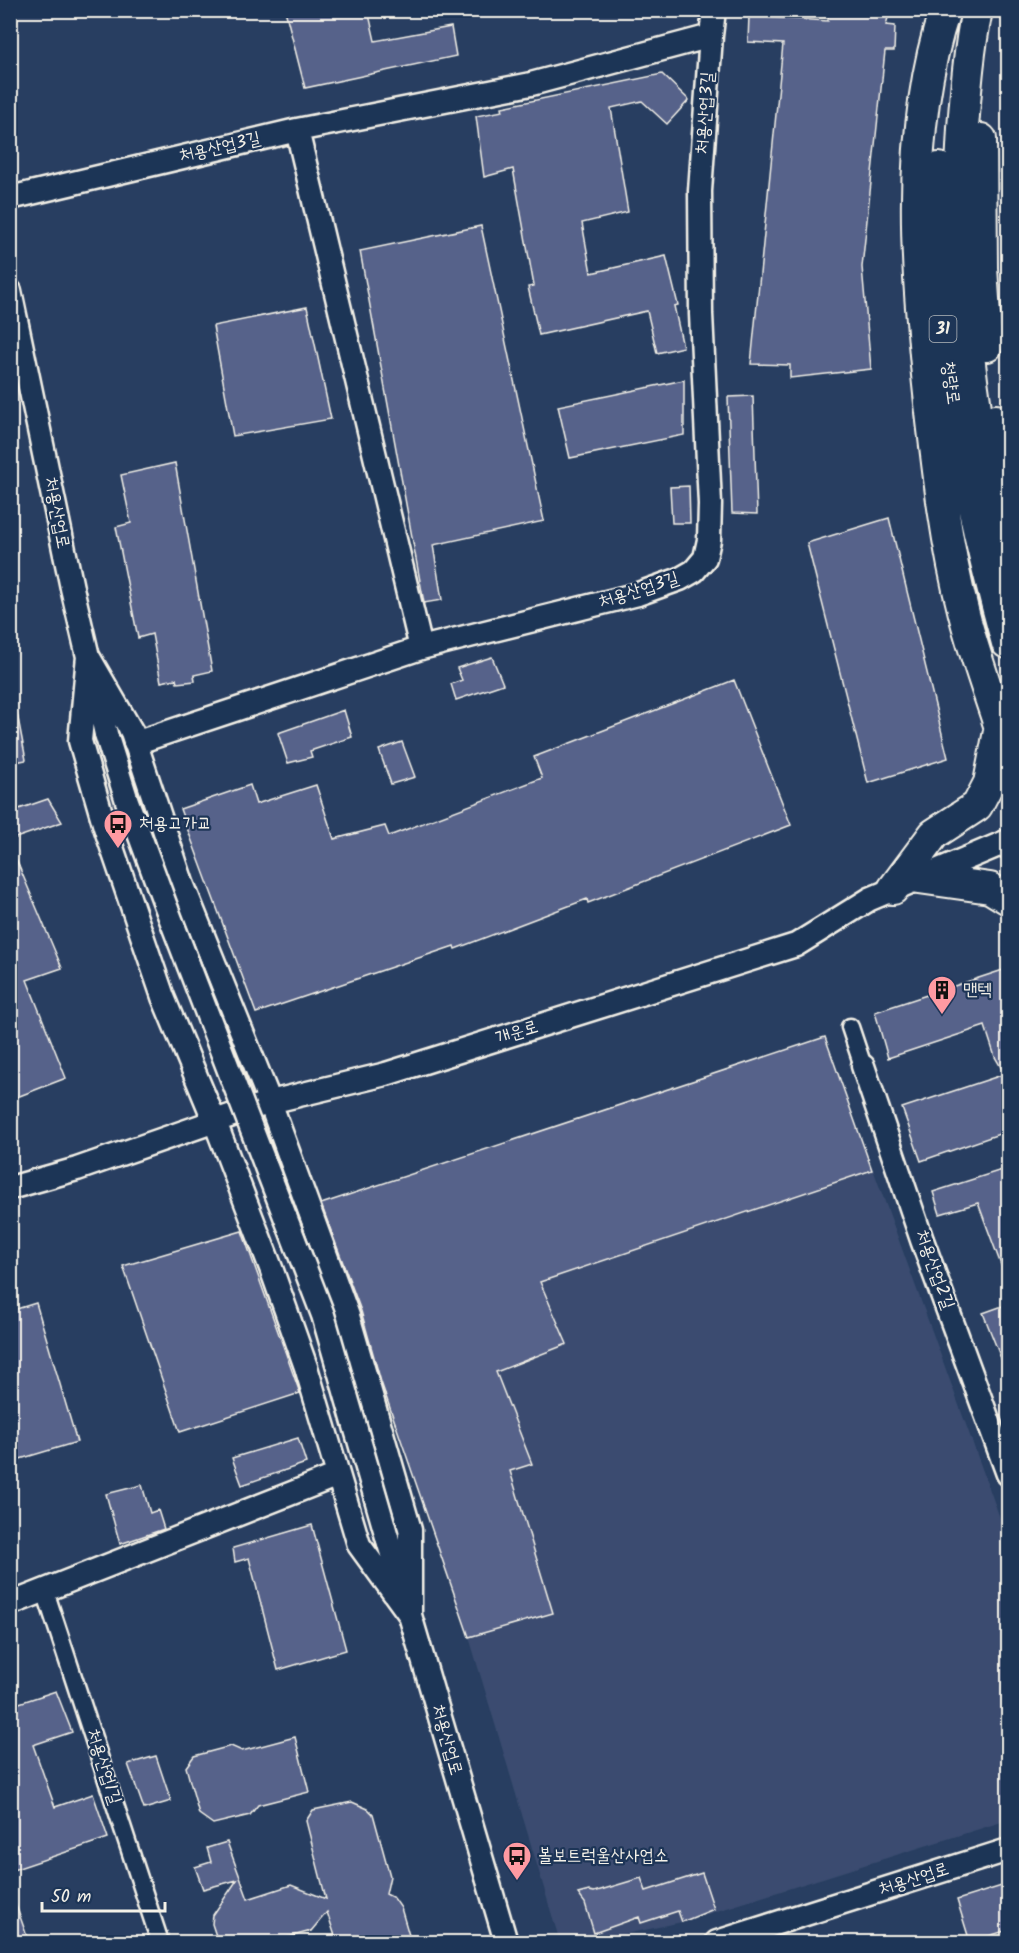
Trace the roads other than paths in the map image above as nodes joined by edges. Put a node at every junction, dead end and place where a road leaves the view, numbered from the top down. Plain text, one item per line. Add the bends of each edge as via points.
1 (714, 10) edge
2 (945, 10) edge
3 (956, 10) edge
4 (977, 10) edge
5 (990, 10) edge
6 (711, 36) junction
7 (297, 130) junction
8 (10, 198) edge
9 (10, 291) edge
10 (1008, 476) edge
11 (1008, 566) edge
12 (1007, 643) edge
13 (421, 648) junction
14 (88, 656) junction
15 (997, 687) edge
16 (1004, 739) edge
17 (135, 744) junction
18 (1008, 841) edge
19 (906, 883) junction
20 (1008, 898) edge
21 (850, 1028) dead end
22 (862, 1066) joint
23 (270, 1102) junction
24 (215, 1122) junction
25 (10, 1188) edge
26 (1008, 1473) edge
27 (338, 1475) junction
28 (45, 1591) junction
29 (10, 1604) edge
30 (410, 1615) junction
31 (1008, 1850) edge
32 (160, 1942) edge
33 (506, 1942) edge
34 (717, 1942) edge

1 - 6 main road, 처용산업3길
2 - 15 highway via 934,44 918,170 921,320 943,518 964,615
3 - 12 highway, 청량로 / 31 via 945,79 939,181 944,342 967,489
4 - 11 highway, 청량로 / 31 via 966,77 961,157 962,296 985,469
5 - 10 highway via 981,130 982,268 986,340
6 - 7 main road, 처용산업3길 via 531,84
6 - 13 main road, 처용산업3길 via 700,191 710,504 705,558 680,579 638,594
7 - 8 main road, 처용산업3길
7 - 13 main road
9 - 14 main road, 처용산업로
13 - 17 main road, 처용산업3길
14 - 17 main road via 132,732
14 - 24 main road via 80,741 163,998
14 - 30 main road, 처용산업로, bridge via 126,801 323,1315
15 - 16 highway
16 - 19 highway via 977,806 934,834
17 - 23 main road via 182,883
18 - 19 main road, 개운로
19 - 20 highway via 990,888
19 - 23 main road, 개운로 via 870,899 796,945 386,1074
21 - 22 street
22 - 26 main road, 처용산업2길
23 - 24 main road, 개운로
23 - 30 main road via 348,1316 410,1530
24 - 25 main road, 개운로
24 - 27 main road via 298,1345
27 - 28 main road
27 - 30 main road via 359,1545
28 - 29 main road
28 - 32 street, 처용산업1길
30 - 33 main road, 처용산업로
31 - 34 main road, 처용산업로

